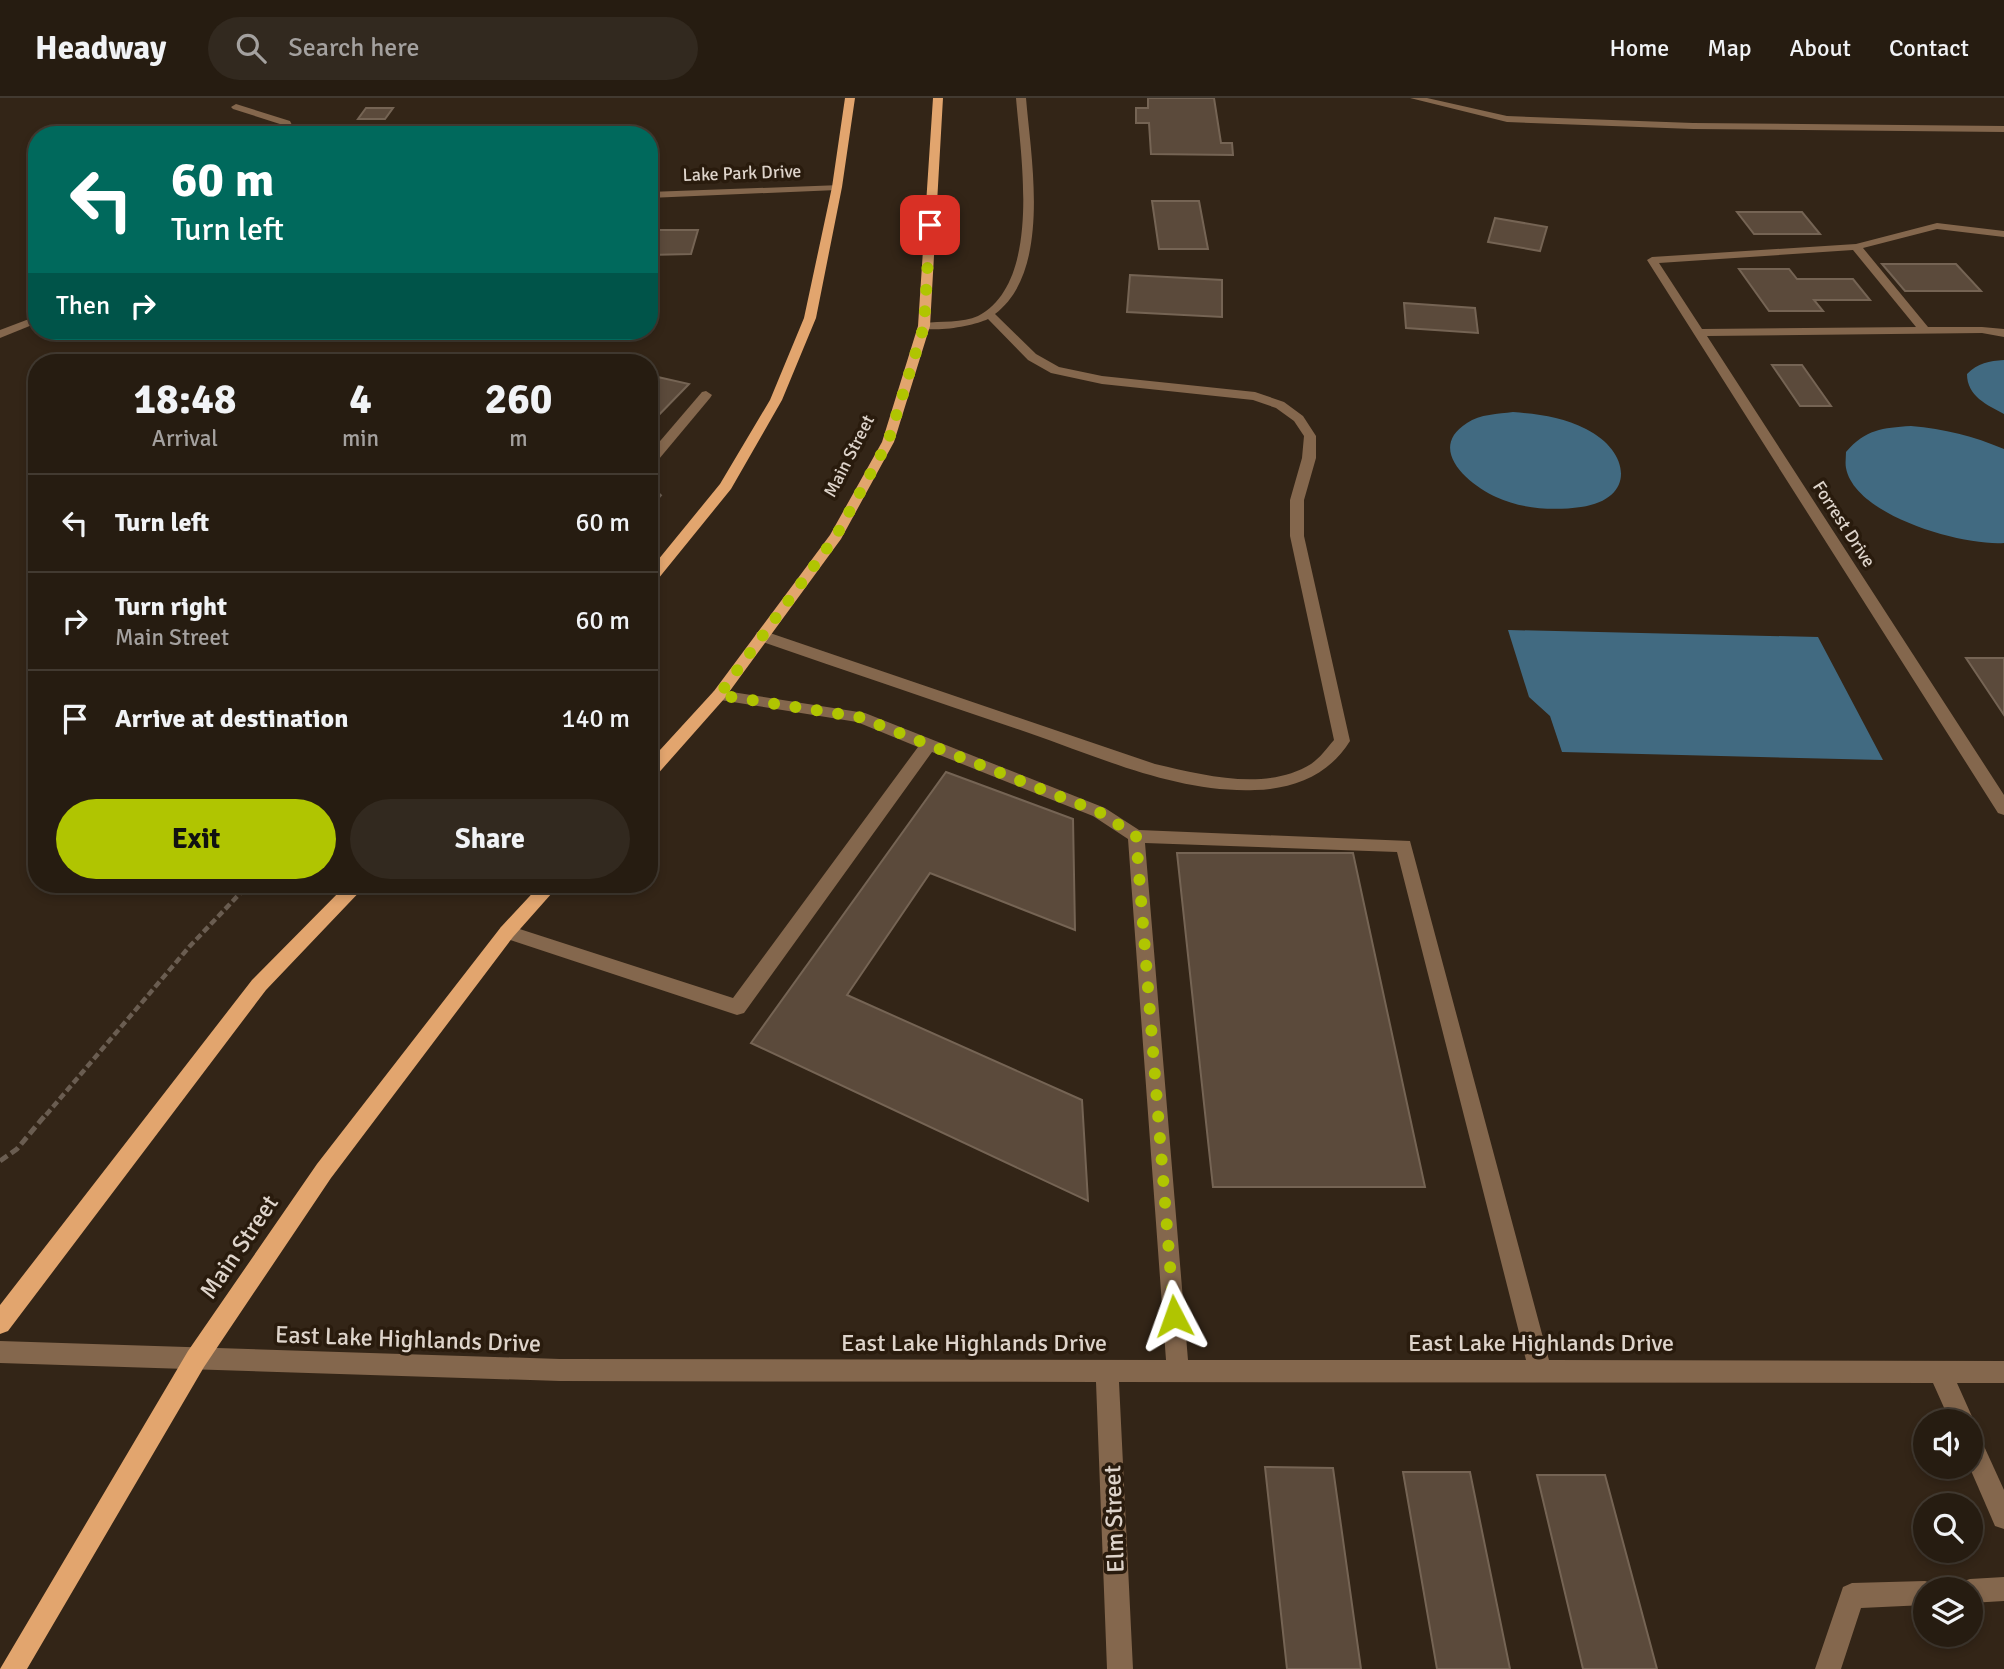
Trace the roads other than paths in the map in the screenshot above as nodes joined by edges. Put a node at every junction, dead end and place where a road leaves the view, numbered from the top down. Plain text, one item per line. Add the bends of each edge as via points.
1 (850, 98) edge
2 (938, 98) edge
3 (1021, 98) edge
4 (1415, 98) edge
5 (236, 107) dead end
6 (288, 126) edge
7 (2004, 130) edge
8 (837, 187) junction
9 (658, 195) edge
10 (2004, 234) edge
11 (1856, 247) junction
12 (989, 314) junction
13 (28, 323) edge
14 (924, 326) junction
15 (1699, 332) junction
16 (1926, 332) junction
17 (2004, 333) edge
18 (0, 334) edge
19 (706, 395) dead end
20 (658, 451) edge
21 (658, 570) edge
22 (762, 636) junction
23 (719, 695) junction
24 (930, 743) junction
25 (658, 763) edge
26 (2004, 809) edge
27 (1136, 836) junction
28 (349, 893) edge
29 (543, 893) edge
30 (507, 932) junction
31 (0, 1323) edge
32 (0, 1352) edge
33 (196, 1359) junction
34 (1107, 1370) junction
35 (1178, 1370) junction
36 (1539, 1370) junction
37 (1940, 1372) junction
38 (2004, 1372) edge
39 (1957, 1409) edge
40 (1983, 1470) edge
41 (2004, 1517) edge
42 (2004, 1589) edge
43 (1983, 1590) edge
44 (1913, 1593) edge
45 (13, 1669) edge
46 (1120, 1669) edge
47 (1829, 1669) edge

1 - 8 main road
2 - 14 main road, Main Street
3 - 12 street via 1028,222 1024,250 1004,305
4 - 7 street via 1507,119
5 - 6 street
8 - 9 street, Lake Park Drive
8 - 21 main road via 810,318 776,400 726,486
10 - 11 street via 1937,226
11 - 15 street, Forrest Drive via 1653,260
11 - 16 street
12 - 14 street
12 - 22 street via 1032,357 1055,370 1102,380 1255,396 1280,405 1299,419 1310,436 1297,500 1297,536 1342,741 1317,768 1272,783 1208,782 1153,770
13 - 18 street
14 - 22 main road, Main Street via 888,442 836,536
15 - 16 street
15 - 26 street, Forrest Drive
16 - 17 street
19 - 20 street
22 - 23 main road, Main Street
23 - 24 street via 859,717
23 - 25 main road, Main Street
24 - 27 street via 1099,812
24 - 30 street via 737,1007
27 - 35 street
27 - 36 street via 1404,846
28 - 31 main road via 259,985
29 - 30 main road, Main Street
30 - 33 main road, Main Street via 324,1171
32 - 33 street, East Lake Highlands Drive
33 - 34 street, East Lake Highlands Drive via 560,1370
33 - 45 main road, Main Street
34 - 35 street, East Lake Highlands Drive
34 - 46 street, Elm Street
35 - 36 street, East Lake Highlands Drive
36 - 37 street, East Lake Highlands Drive
37 - 38 street, East Lake Highlands Drive
37 - 39 street
40 - 41 street
42 - 43 street
44 - 47 street via 1852,1596

